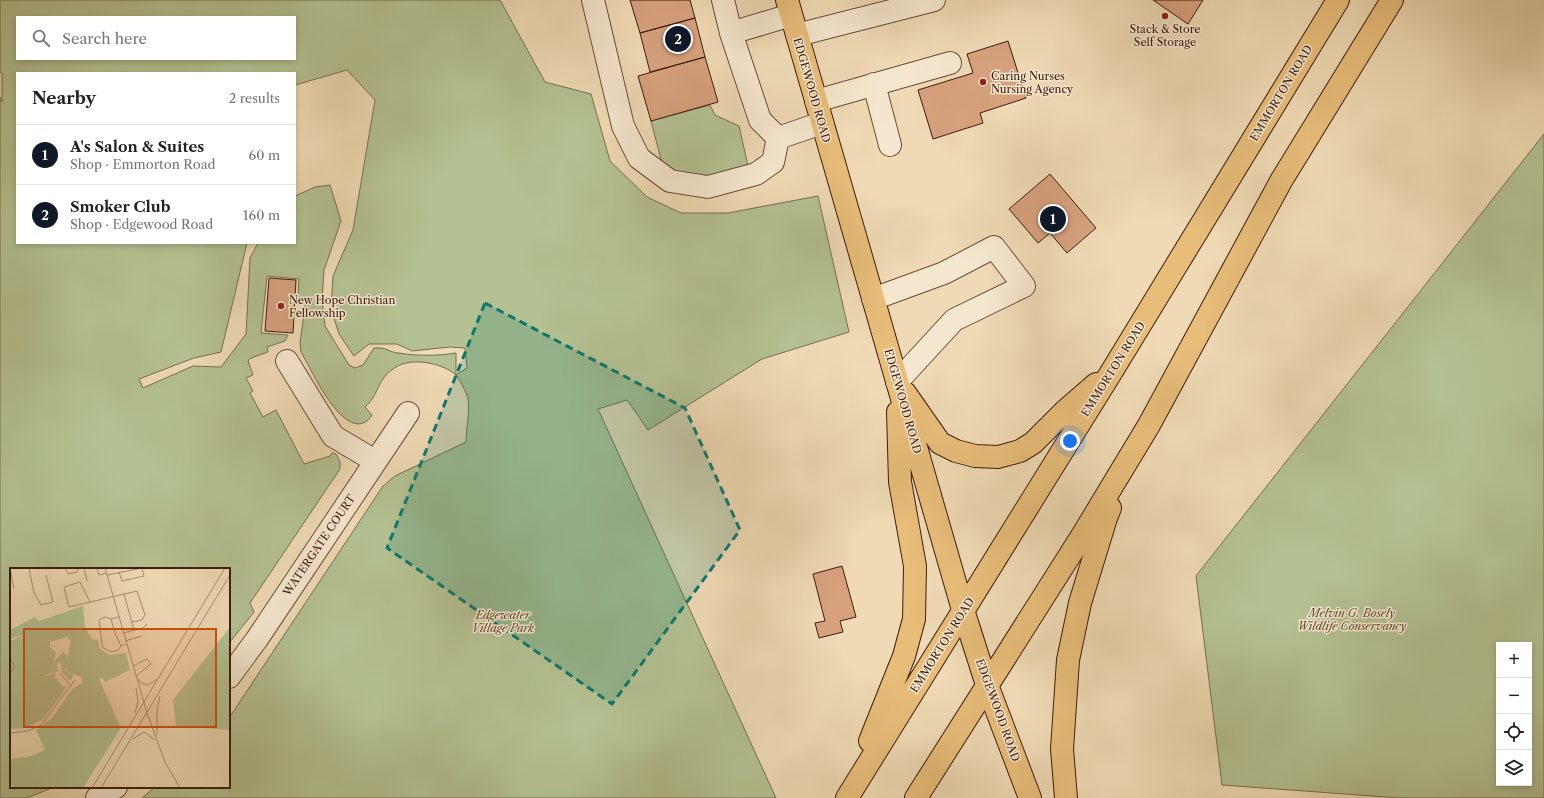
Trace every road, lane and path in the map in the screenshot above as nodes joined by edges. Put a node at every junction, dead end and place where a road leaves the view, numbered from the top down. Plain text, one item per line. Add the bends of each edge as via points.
1 (594, 0) edge
2 (723, 0) edge
3 (934, 0) edge
4 (1338, 0) edge
5 (1392, 0) edge
6 (882, 7) edge
7 (792, 16) edge
8 (731, 33) junction
9 (950, 63) dead end
10 (874, 84) junction
11 (816, 101) junction
12 (822, 123) junction
13 (778, 138) junction
14 (890, 144) dead end
15 (873, 299) junction
16 (287, 361) dead end
17 (1112, 371) junction
18 (897, 382) junction
19 (408, 413) dead end
20 (1149, 424) junction
21 (375, 461) junction
22 (963, 610) junction
23 (230, 676) edge
24 (987, 685) junction
25 (114, 788) edge
26 (97, 798) edge
27 (847, 798) edge
28 (916, 798) edge
29 (1030, 798) edge
30 (1066, 798) edge

1 - 13 street via 623,126 639,158 670,181 708,187 756,174 773,162
2 - 8 street
3 - 6 street
4 - 17 main road, EMMORTON ROAD
5 - 20 main road via 1281,181
6 - 7 street
7 - 8 street
7 - 11 main road, EDGEWOOD ROAD
8 - 13 street via 760,120
9 - 10 street
10 - 11 street
10 - 14 street
11 - 12 main road, EDGEWOOD ROAD
12 - 13 street
12 - 15 main road, EDGEWOOD ROAD
15 - 18 main road, EDGEWOOD ROAD
15 - 18 street via 944,273 994,247 1024,286 954,320
16 - 21 street via 333,436
17 - 18 main road via 1065,411 1033,443 1020,451 998,457 975,456 940,443
17 - 22 main road, EMMORTON ROAD
18 - 22 main road, EDGEWOOD ROAD
18 - 27 main road via 900,482 915,566 914,620 904,656
19 - 21 street, WATERGATE COURT
20 - 24 main road via 1082,536
20 - 30 main road via 1106,518 1080,603 1068,660 1062,741
21 - 23 street, WATERGATE COURT
22 - 24 main road, EDGEWOOD ROAD
22 - 27 main road, EMMORTON ROAD
24 - 28 main road
24 - 29 main road, EDGEWOOD ROAD
25 - 26 street

